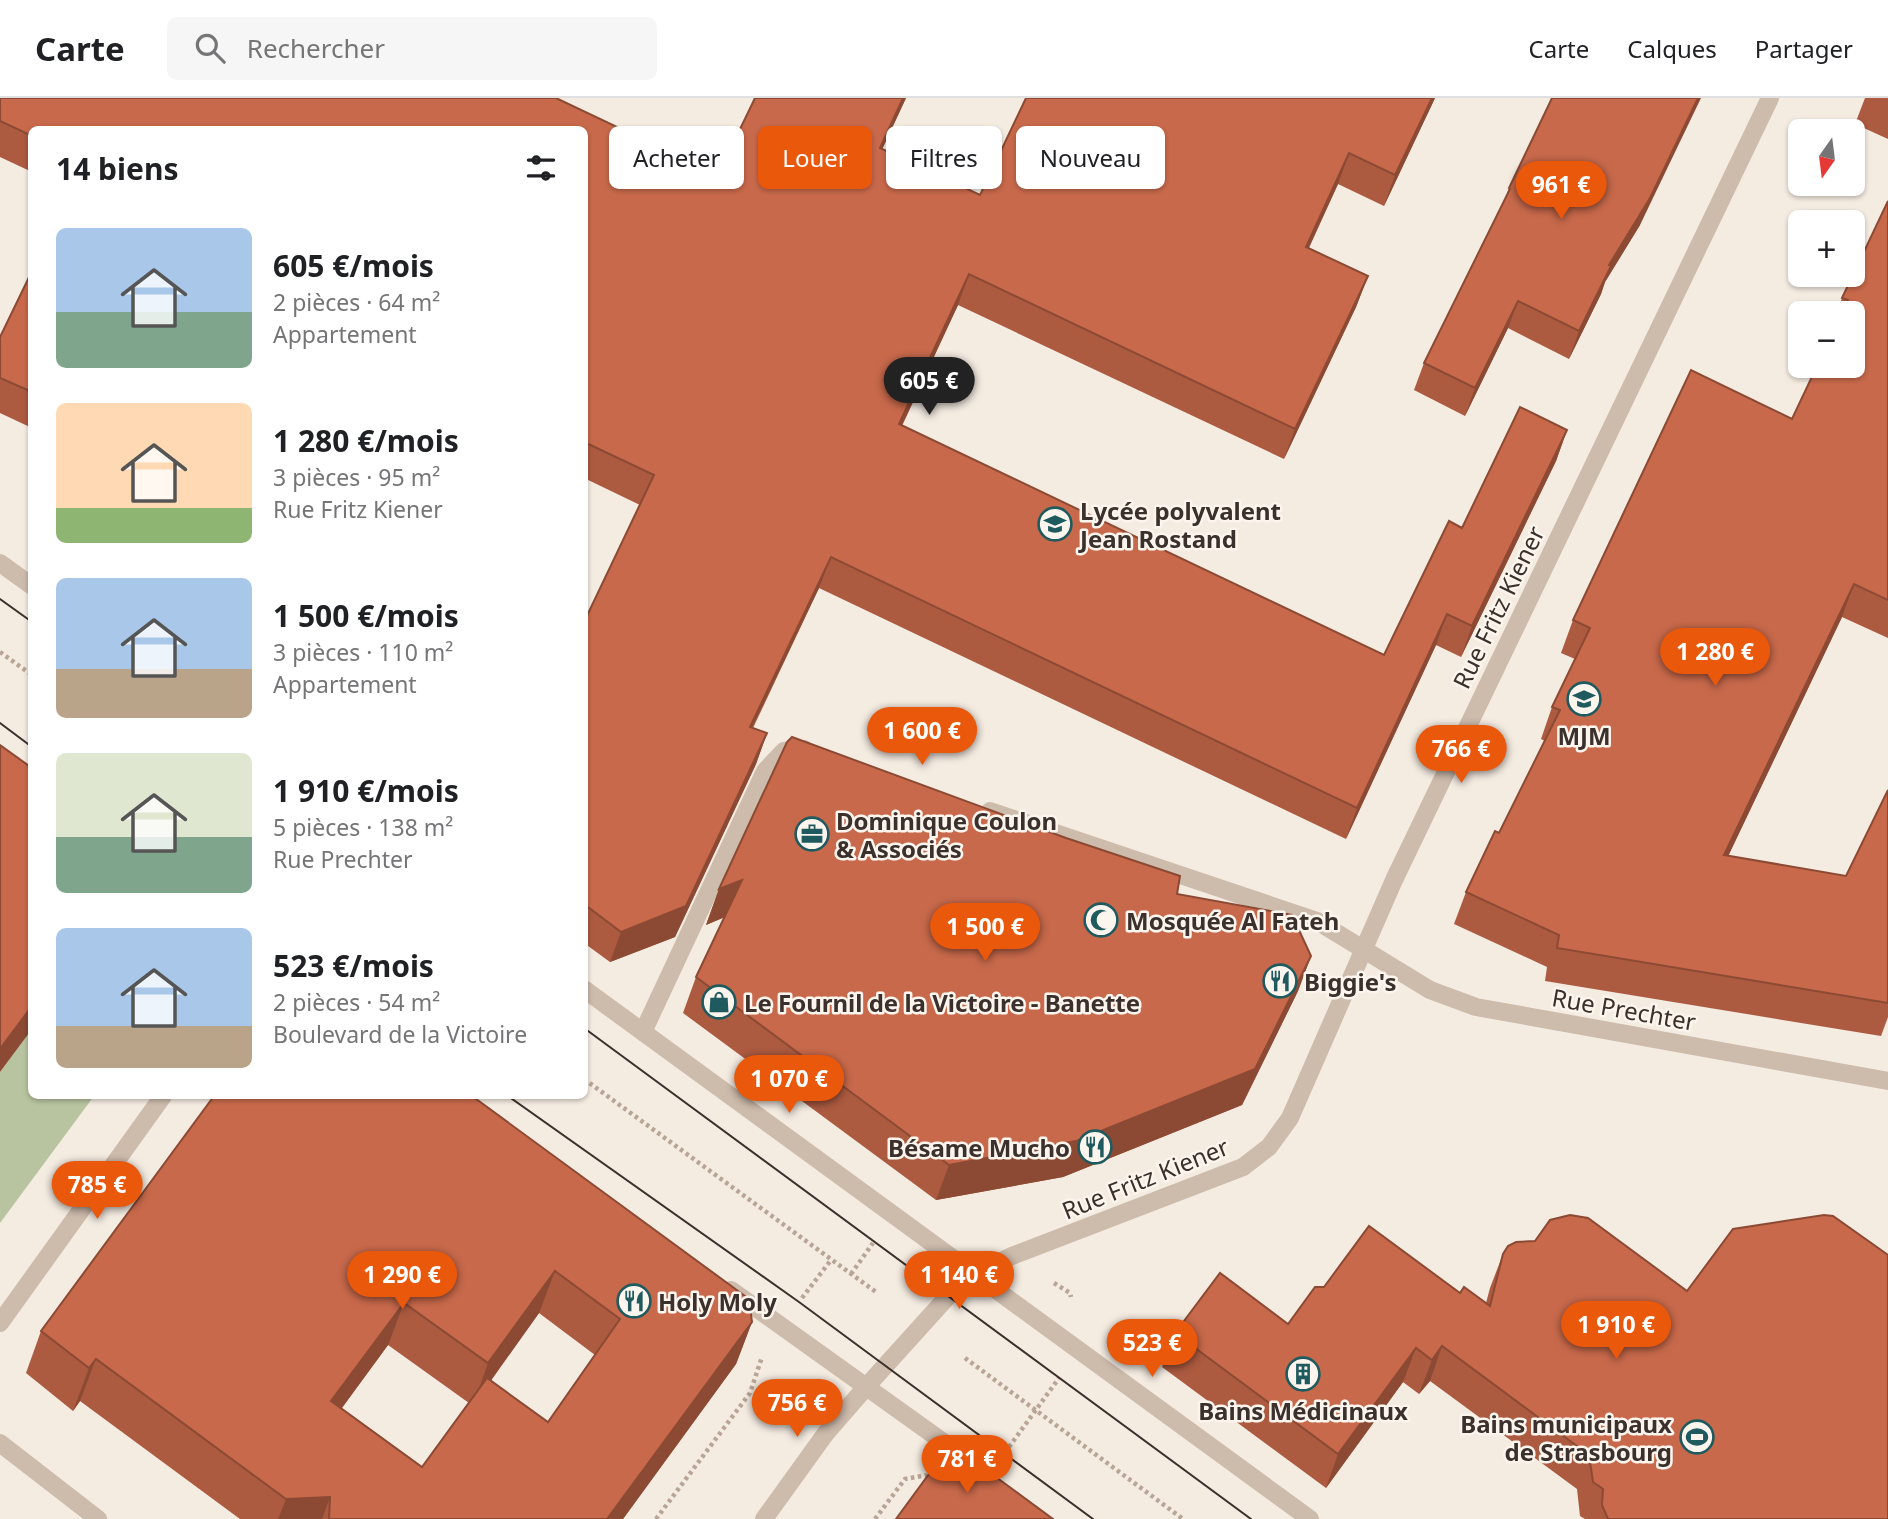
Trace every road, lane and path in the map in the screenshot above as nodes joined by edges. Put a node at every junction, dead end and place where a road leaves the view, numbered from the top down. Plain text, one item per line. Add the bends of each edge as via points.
1 (1770, 98) edge
2 (0, 563) edge
3 (28, 583) edge
4 (0, 652) edge
5 (28, 672) edge
6 (820, 753) edge
7 (977, 806) edge
8 (1364, 948) junction
9 (588, 992) edge
10 (643, 1032) junction
11 (588, 1082) edge
12 (1888, 1082) edge
13 (161, 1099) edge
14 (831, 1260) junction
15 (970, 1272) junction
16 (713, 1277) edge
17 (876, 1292) dead end
18 (0, 1323) edge
19 (781, 1326) junction
20 (965, 1358) dead end
21 (866, 1387) junction
22 (0, 1443) edge
23 (999, 1482) edge
24 (98, 1519) edge
25 (656, 1519) edge
26 (764, 1519) edge
27 (1183, 1519) edge
28 (1310, 1519) edge

1 - 8 street, Rue Fritz Kiener
2 - 3 street
4 - 5 path
6 - 10 street via 784,751 765,771
7 - 8 street, Rue Prechter via 1317,921
8 - 12 street, Rue Prechter via 1430,990 1476,1007
8 - 15 street, Rue Fritz Kiener via 1290,1118 1269,1147 1243,1167
9 - 10 street
10 - 15 street
11 - 14 path
13 - 18 street
14 - 17 path
14 - 19 path
15 - 21 street
15 - 28 street
16 - 19 street
19 - 21 street
19 - 25 path via 761,1358 750,1393
20 - 27 path
21 - 23 street
21 - 26 street via 826,1433
22 - 24 street

